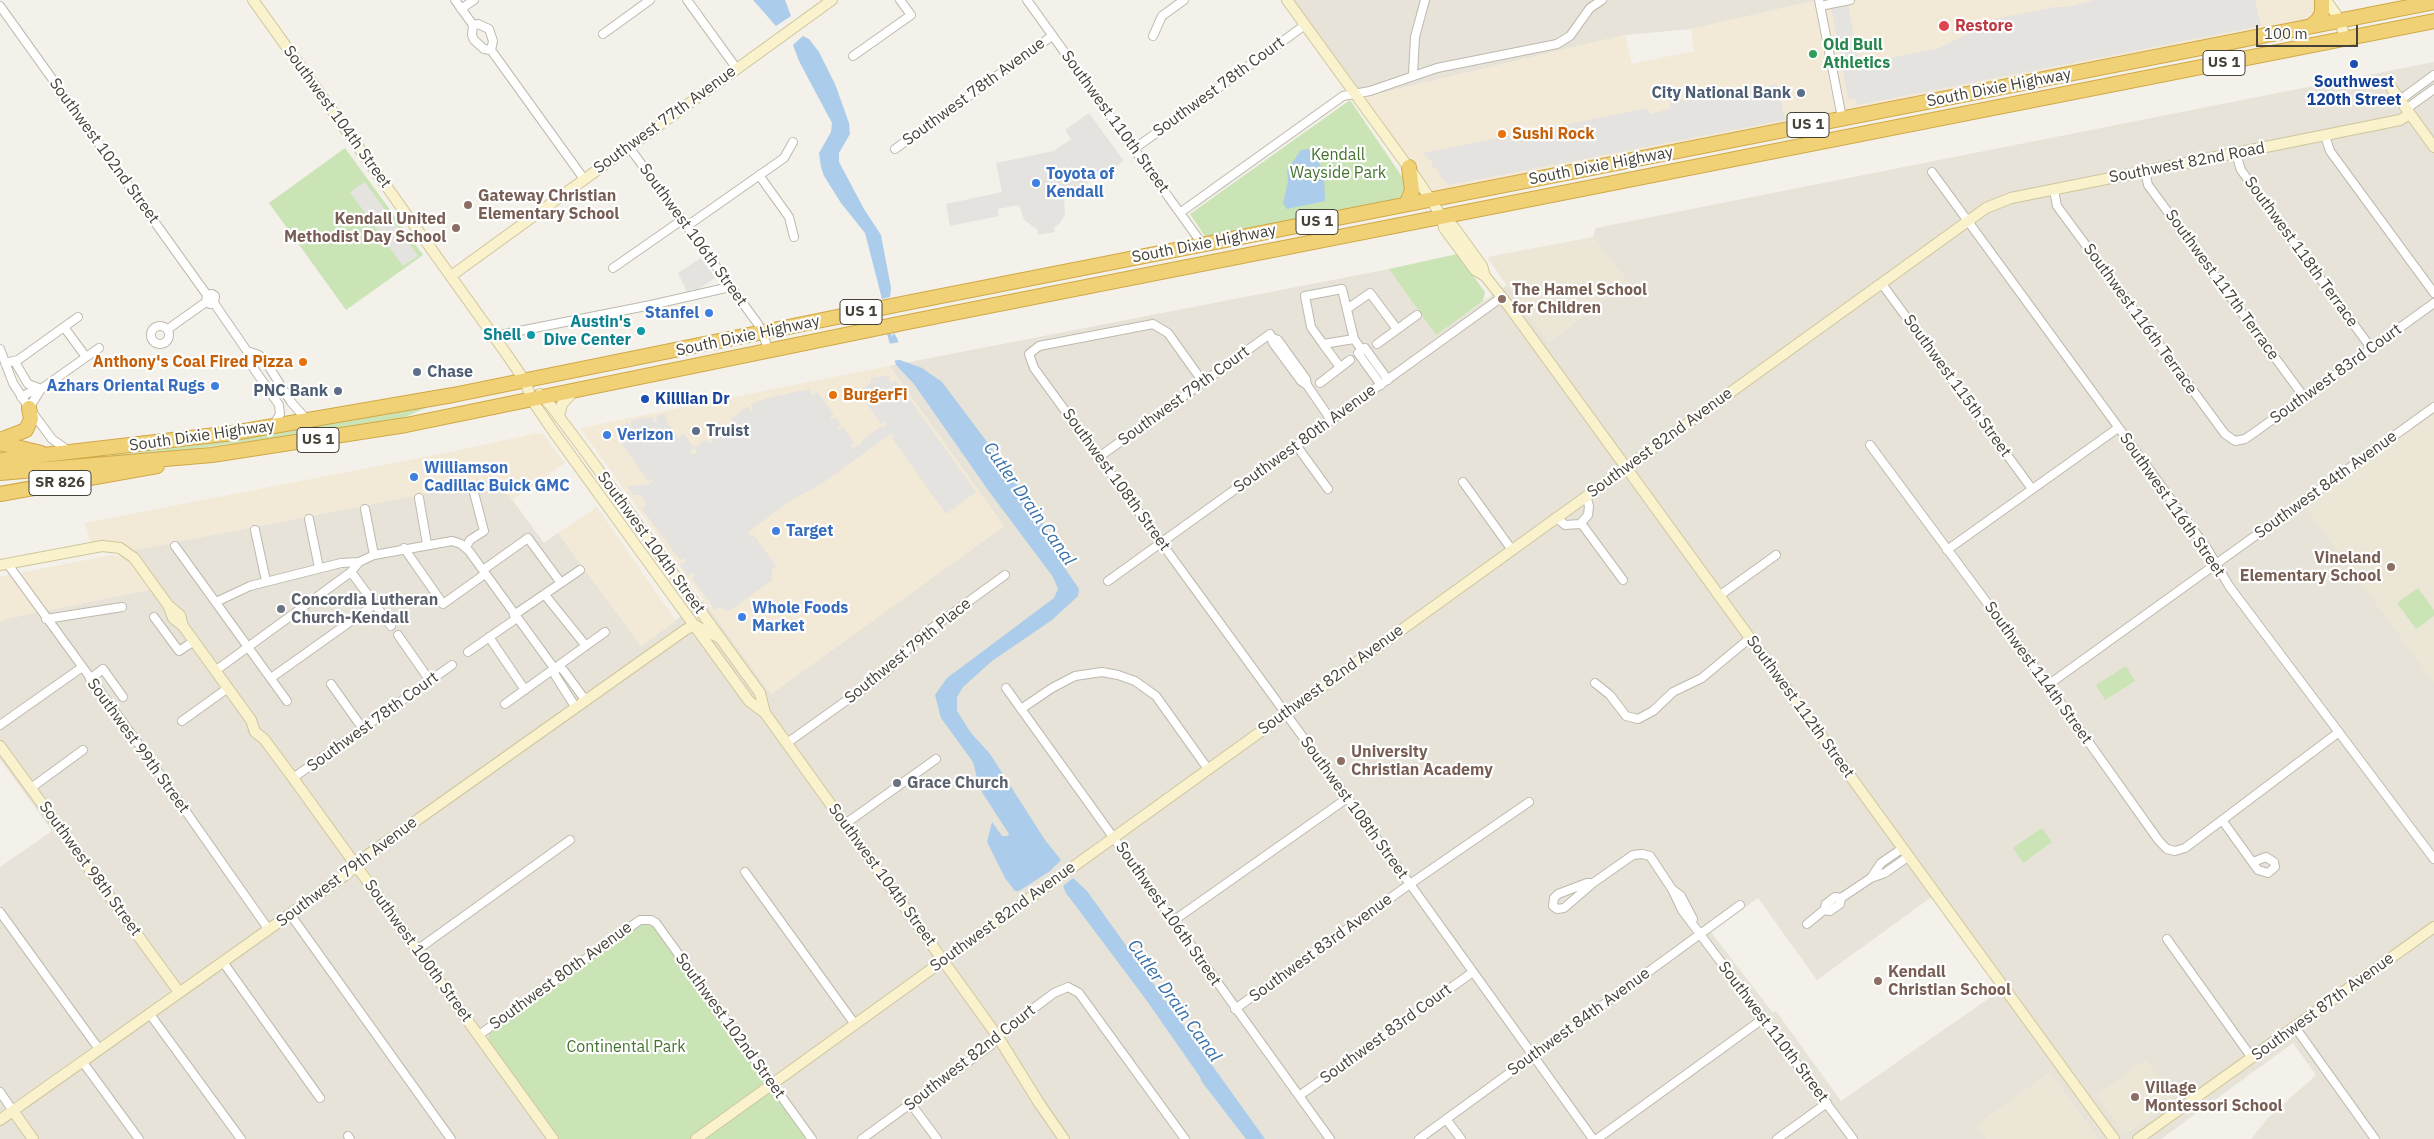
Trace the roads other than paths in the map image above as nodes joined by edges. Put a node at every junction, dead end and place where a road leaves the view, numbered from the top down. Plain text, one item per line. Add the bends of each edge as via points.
1 (253, 0) edge
2 (455, 0) edge
3 (474, 0) edge
4 (650, 0) edge
5 (688, 0) edge
6 (832, 0) edge
7 (900, 0) edge
8 (1027, 0) edge
9 (1184, 0) edge
10 (1287, 0) edge
11 (1425, 0) edge
12 (1602, 0) edge
13 (1850, 0) edge
14 (2322, 0) edge
15 (2326, 0) edge
16 (2434, 2) edge
17 (1820, 3) edge
18 (0, 6) edge
19 (461, 9) junction
20 (2340, 20) junction
21 (2434, 22) edge
22 (473, 25) junction
23 (1305, 25) junction
24 (2311, 26) junction
25 (603, 34) dead end
26 (1052, 36) junction
27 (1153, 36) dead end
28 (2345, 39) junction
29 (491, 50) junction
30 (2178, 52) junction
31 (853, 56) dead end
32 (737, 69) junction
33 (2182, 71) junction
34 (1414, 74) junction
35 (2434, 75) edge
36 (2013, 85) junction
37 (2390, 86) dead end
38 (2434, 89) edge
39 (1356, 93) junction
40 (2016, 104) junction
41 (2405, 108) junction
42 (1842, 118) junction
43 (2325, 136) junction
44 (793, 142) dead end
45 (1717, 143) junction
46 (1812, 144) junction
47 (629, 147) junction
48 (2434, 147) edge
49 (895, 149) dead end
50 (1134, 149) junction
51 (2236, 154) junction
52 (1720, 162) junction
53 (1409, 167) junction
54 (2145, 171) junction
55 (1932, 172) dead end
56 (759, 175) junction
57 (584, 179) junction
58 (2054, 190) junction
59 (1431, 200) junction
60 (1406, 204) junction
61 (1181, 212) junction
62 (1442, 217) junction
63 (1967, 222) junction
64 (684, 223) junction
65 (794, 237) dead end
66 (1203, 244) junction
67 (1215, 262) junction
68 (613, 268) dead end
69 (451, 276) junction
70 (1882, 284) junction
71 (730, 287) junction
72 (2434, 293) edge
73 (1502, 297) junction
74 (209, 300) junction
75 (2434, 303) edge
76 (1347, 309) junction
77 (1417, 315) dead end
78 (78, 318) dead end
79 (64, 327) junction
80 (168, 329) dead end
81 (1397, 329) junction
82 (763, 332) junction
83 (494, 336) junction
84 (1354, 340) junction
85 (1323, 344) junction
86 (1377, 344) dead end
87 (99, 348) dead end
88 (2371, 348) junction
89 (0, 349) edge
90 (768, 350) junction
91 (247, 351) junction
92 (86, 357) junction
93 (263, 360) junction
94 (1350, 360) dead end
95 (15, 362) junction
96 (5, 363) junction
97 (252, 366) junction
98 (1340, 367) junction
99 (525, 381) junction
100 (1204, 382) junction
101 (1384, 382) junction
102 (1320, 383) dead end
103 (41, 389) junction
104 (575, 390) junction
105 (2304, 397) junction
106 (538, 399) junction
107 (25, 403) junction
108 (2434, 407) edge
109 (559, 417) junction
110 (308, 420) junction
111 (1331, 420) junction
112 (273, 426) junction
113 (2118, 428) junction
114 (0, 441) edge
115 (2235, 441) joint
116 (560, 442) junction
117 (1296, 445) junction
118 (1870, 445) dead end
119 (581, 446) junction
120 (73, 453) junction
121 (49, 455) junction
122 (212, 455) junction
123 (1099, 457) junction
124 (0, 460) edge
125 (1626, 468) junction
126 (0, 473) edge
127 (1463, 482) dead end
128 (473, 488) dead end
129 (1328, 489) dead end
130 (2032, 489) junction
131 (0, 494) edge
132 (1586, 496) junction
133 (419, 498) dead end
134 (365, 509) dead end
135 (1556, 518) junction
136 (309, 519) dead end
137 (1581, 523) junction
138 (255, 530) dead end
139 (1162, 542) junction
140 (427, 544) junction
141 (175, 546) dead end
142 (466, 547) junction
143 (404, 548) junction
144 (1512, 550) junction
145 (1947, 550) junction
146 (374, 555) junction
147 (1776, 555) dead end
148 (359, 562) junction
149 (3, 564) edge
150 (2216, 564) junction
151 (320, 568) junction
152 (580, 570) dead end
153 (351, 572) junction
154 (484, 572) junction
155 (1005, 574) dead end
156 (1623, 580) dead end
157 (1108, 581) dead end
158 (266, 582) junction
159 (561, 583) junction
160 (545, 595) junction
161 (1719, 596) junction
162 (216, 602) junction
163 (375, 604) junction
164 (122, 607) dead end
165 (154, 617) dead end
166 (515, 617) junction
167 (46, 619) junction
168 (694, 625) junction
169 (391, 626) dead end
170 (605, 632) dead end
171 (398, 635) dead end
172 (489, 637) junction
173 (718, 637) junction
174 (1750, 638) junction
175 (194, 641) junction
176 (586, 646) junction
177 (249, 648) junction
178 (468, 652) dead end
179 (452, 665) dead end
180 (82, 668) junction
181 (554, 668) junction
182 (215, 671) junction
183 (271, 678) junction
184 (90, 679) junction
185 (430, 681) junction
186 (1595, 683) dead end
187 (331, 684) dead end
188 (2048, 685) junction
189 (228, 688) junction
190 (1006, 688) dead end
191 (525, 690) junction
192 (123, 697) dead end
193 (286, 701) dead end
194 (586, 701) junction
195 (505, 704) dead end
196 (576, 708) junction
197 (1022, 709) junction
198 (765, 713) junction
199 (1284, 714) junction
200 (182, 721) dead end
201 (0, 725) edge
202 (363, 729) junction
203 (2340, 732) junction
204 (787, 743) junction
205 (0, 746) edge
206 (83, 750) dead end
207 (936, 759) dead end
208 (1208, 769) junction
209 (293, 778) junction
210 (31, 788) junction
211 (1346, 799) junction
212 (1529, 802) dead end
213 (2222, 820) junction
214 (845, 824) junction
215 (1113, 837) junction
216 (570, 840) dead end
217 (1906, 852) junction
218 (2434, 859) edge
219 (2253, 862) dead end
220 (356, 866) junction
221 (745, 872) dead end
222 (1594, 883) junction
223 (1410, 884) junction
224 (1740, 905) dead end
225 (0, 912) edge
226 (290, 914) junction
227 (644, 918) joint
228 (1173, 921) junction
229 (1807, 924) dead end
230 (2434, 927) edge
231 (269, 930) junction
232 (1700, 933) junction
233 (2167, 939) dead end
234 (417, 950) junction
235 (942, 960) junction
236 (223, 962) junction
237 (1473, 972) junction
238 (179, 992) junction
239 (1235, 1009) junction
240 (150, 1014) junction
241 (1764, 1018) junction
242 (854, 1023) junction
243 (2295, 1027) junction
244 (479, 1035) junction
245 (998, 1038) junction
246 (99, 1049) junction
247 (1533, 1056) junction
248 (2252, 1058) junction
249 (82, 1061) junction
250 (773, 1083) junction
251 (0, 1092) edge
252 (1299, 1096) junction
253 (320, 1098) dead end
254 (1827, 1103) junction
255 (911, 1104) junction
256 (13, 1111) junction
257 (1446, 1118) junction
258 (0, 1120) edge
259 (33, 1139) edge
260 (139, 1139) edge
261 (241, 1139) edge
262 (451, 1139) edge
263 (553, 1139) edge
264 (696, 1139) edge
265 (812, 1139) edge
266 (862, 1139) edge
267 (937, 1139) edge
268 (1064, 1139) edge
269 (1185, 1139) edge
270 (1330, 1139) edge
271 (1419, 1139) edge
272 (1461, 1139) edge
273 (1595, 1139) edge
274 (1777, 1139) edge
275 (1853, 1139) edge
276 (2114, 1139) edge
277 (2138, 1139) edge
278 (2375, 1139) edge

1 - 69 street, Southwest 104th Street
2 - 19 street
3 - 19 street
4 - 25 street
5 - 32 street
6 - 32 street, Southwest 77th Avenue
7 - 31 street via 911,15
8 - 26 street, Southwest 110th Street
9 - 27 street via 1162,16
10 - 23 street, Southwest 112th Street
11 - 34 street via 1415,37
12 - 34 street via 1590,8 1570,36 1561,42
13 - 17 street
14 - 24 highway via 2322,12
15 - 20 street
16 - 20 highway, South Dixie Highway / US 1
17 - 42 street
18 - 74 street, Southwest 102nd Street
19 - 22 street
20 - 24 highway, South Dixie Highway / US 1
20 - 28 street
21 - 28 highway, South Dixie Highway / US 1
22 - 29 street via 474,40 484,49
22 - 29 street via 489,30 493,41
23 - 39 street, Southwest 112th Street
23 - 50 street, Southwest 78th Court
24 - 30 highway, South Dixie Highway / US 1
26 - 49 street, Southwest 78th Avenue
26 - 50 street, Southwest 110th Street
28 - 33 highway, South Dixie Highway / US 1
29 - 57 street
30 - 33 highway
30 - 36 highway, South Dixie Highway / US 1
32 - 47 street, Southwest 77th Avenue
33 - 40 highway, South Dixie Highway / US 1
34 - 39 street
35 - 41 street
36 - 40 highway
36 - 42 highway, South Dixie Highway / US 1
37 - 41 street
38 - 41 street
39 - 53 street, Southwest 112th Street
39 - 61 street via 1343,96
40 - 46 highway, South Dixie Highway / US 1
41 - 43 street, Southwest 82nd Road via 2400,120
41 - 48 street
42 - 45 highway, South Dixie Highway / US 1
42 - 46 highway via 1842,124 1835,133
43 - 51 street, Southwest 82nd Road
43 - 72 street via 2330,152
44 - 56 street via 784,158
45 - 52 street
45 - 59 highway, South Dixie Highway / US 1
46 - 52 highway, South Dixie Highway / US 1
47 - 57 street, Southwest 77th Avenue
47 - 64 street, Southwest 106th Street
50 - 61 street, Southwest 110th Street
51 - 54 street, Southwest 82nd Road
51 - 88 street, Southwest 118th Terrace via 2241,170
52 - 62 highway, South Dixie Highway / US 1
53 - 59 street, Southwest 112th Street
53 - 60 highway via 1412,191
54 - 58 street, Southwest 82nd Road
54 - 105 street, Southwest 117th Terrace via 2148,185
55 - 63 street, Southwest 116th Street
56 - 64 street
56 - 65 street via 789,217
57 - 69 street, Southwest 77th Avenue
58 - 63 street, Southwest 82nd Road via 1999,202
58 - 115 street, Southwest 116th Terrace via 2058,206 2225,434
59 - 60 highway, South Dixie Highway / US 1
59 - 62 street, Southwest 112th Street
60 - 66 highway, South Dixie Highway / US 1
61 - 66 street, Southwest 110th Street
62 - 67 highway, South Dixie Highway / US 1
62 - 73 street, Southwest 112th Street via 1453,226
63 - 70 street, Southwest 82nd Avenue
63 - 113 street, Southwest 116th Street
64 - 68 street
64 - 71 street, Southwest 106th Street
66 - 67 highway
66 - 82 highway, South Dixie Highway / US 1
67 - 90 highway, South Dixie Highway / US 1
69 - 83 street, Southwest 104th Street
70 - 125 street, Southwest 82nd Avenue
70 - 130 street, Southwest 115th Street
71 - 82 street, Southwest 106th Street
71 - 83 street
73 - 101 street, Southwest 80th Avenue
73 - 125 street, Southwest 112th Street
74 - 80 street
74 - 91 street, Southwest 102nd Street
75 - 88 street, Southwest 83rd Court
76 - 81 street via 1370,292
76 - 84 street
76 - 85 street via 1342,289 1305,296 1311,327
77 - 81 street
78 - 79 street
79 - 92 street
79 - 95 street
81 - 86 street
82 - 90 street, Southwest 106th Street
82 - 99 highway, South Dixie Highway / US 1
83 - 99 street, Southwest 104th Street
84 - 85 street
84 - 101 street
85 - 98 street
87 - 92 street
88 - 105 street, Southwest 83rd Court
89 - 96 street
90 - 104 highway, South Dixie Highway / US 1
91 - 93 street, Southwest 102nd Street
91 - 97 street, Southwest 102nd Street
92 - 103 street
93 - 97 street
93 - 110 street, Southwest 102nd Street via 291,402
94 - 98 street
95 - 96 street
95 - 103 street via 28,384
96 - 107 street
97 - 112 street, Southwest 102nd Street via 280,409
98 - 102 street
99 - 106 street, Southwest 104th Street
99 - 110 highway, South Dixie Highway / US 1
100 - 111 street, Southwest 79th Court via 1271,336
100 - 123 street, Southwest 79th Court
100 - 123 street, Southwest 108th Street via 1159,326 1144,324 1039,346 1029,354 1034,368
101 - 111 street, Southwest 80th Avenue
103 - 107 street
103 - 107 street via 34,390
104 - 106 highway, South Dixie Highway / US 1
104 - 109 street via 562,404
105 - 115 street, Southwest 83rd Court via 2249,436
106 - 109 street, Southwest 104th Street
106 - 116 street, Southwest 104th Street
106 - 122 highway, South Dixie Highway / US 1 via 374,431
107 - 114 highway via 31,419 26,430
107 - 120 street via 52,439
108 - 150 street, Southwest 84th Avenue
109 - 119 street, Southwest 104th Street
110 - 112 highway, South Dixie Highway / US 1
111 - 117 street, Southwest 80th Avenue
112 - 120 highway, South Dixie Highway / US 1
113 - 130 street
113 - 150 street, Southwest 116th Street
114 - 121 highway, SR 826
116 - 119 street
116 - 168 street, Southwest 104th Street
117 - 129 street
117 - 139 street, Southwest 80th Avenue
118 - 145 street, Southwest 114th Street
119 - 173 street, Southwest 104th Street
120 - 121 highway, South Dixie Highway / US 1
121 - 124 highway, South Dixie Highway / US 1
122 - 126 highway, South Dixie Highway / US 1
122 - 131 highway, SR 826
123 - 139 street, Southwest 108th Street
125 - 132 street, Southwest 82nd Avenue
125 - 161 street, Southwest 112th Street
127 - 144 street
128 - 142 street via 484,531 470,540
130 - 145 street
132 - 135 street, Southwest 82nd Avenue
132 - 137 street via 1588,515
133 - 140 street
134 - 146 street
135 - 137 street via 1565,525
135 - 144 street, Southwest 82nd Avenue
136 - 151 street
137 - 156 street
138 - 158 street
139 - 157 street, Southwest 80th Avenue
139 - 199 street, Southwest 108th Street
140 - 142 street via 447,541
140 - 143 street
141 - 162 street
142 - 154 street
143 - 146 street
143 - 154 street via 443,604
144 - 199 street, Southwest 82nd Avenue
145 - 188 street, Southwest 114th Street
146 - 148 street
147 - 161 street
148 - 151 street
148 - 153 street
149 - 167 street, Southwest 99th Street
149 - 175 street, Southwest 100th Street via 102,546 120,548 134,558 168,605 173,618
150 - 188 street, Southwest 84th Avenue
150 - 203 street, Southwest 116th Street via 2229,586
151 - 158 street
152 - 159 street
153 - 163 street
153 - 177 street
154 - 159 street via 528,538
154 - 166 street
155 - 204 street, Southwest 79th Place via 917,639 885,673
158 - 162 street via 236,591
159 - 160 street
160 - 166 street
160 - 176 street
161 - 174 street, Southwest 112th Street
162 - 177 street
163 - 169 street
163 - 183 street
164 - 167 street
165 - 175 street via 179,651
166 - 172 street
166 - 181 street
167 - 180 street, Southwest 99th Street
168 - 173 street
168 - 194 street, Southwest 79th Avenue
168 - 198 street, Southwest 104th Street via 749,701
170 - 176 street
171 - 185 street
172 - 178 street
172 - 191 street
173 - 198 street, Southwest 104th Street via 760,693
174 - 186 street via 1702,678 1673,692 1653,711 1635,719 1626,716 1610,694
174 - 217 street, Southwest 112th Street
175 - 182 street, Southwest 100th Street
176 - 181 street
177 - 182 street
177 - 183 street
179 - 185 street, Southwest 78th Court
180 - 184 street, Southwest 99th Street
180 - 201 street
181 - 191 street
181 - 194 street via 564,671
181 - 196 street
182 - 189 street, Southwest 100th Street
183 - 193 street
184 - 192 street via 103,669
184 - 231 street, Southwest 99th Street
185 - 202 street, Southwest 78th Court
187 - 202 street
188 - 213 street, Southwest 114th Street via 2164,847 2181,850
189 - 200 street
189 - 209 street, Southwest 100th Street via 251,720 255,732
190 - 197 street, Southwest 106th Street
191 - 195 street
194 - 196 street, Southwest 79th Avenue
196 - 220 street, Southwest 79th Avenue
197 - 208 street via 1075,676 1102,672 1118,675 1135,681 1159,700
197 - 215 street, Southwest 106th Street
198 - 204 street, Southwest 104th Street
199 - 208 street, Southwest 82nd Avenue
199 - 211 street, Southwest 108th Street
202 - 209 street, Southwest 78th Court
203 - 213 street, Southwest 114th Street
203 - 218 street, Southwest 116th Street
204 - 214 street, Southwest 104th Street
205 - 210 street, Southwest 98th Street
206 - 210 street
207 - 214 street
208 - 215 street, Southwest 82nd Avenue
209 - 220 street, Southwest 100th Street
210 - 238 street, Southwest 98th Street
211 - 223 street, Southwest 108th Street
211 - 228 street
212 - 223 street, Southwest 83rd Avenue
213 - 219 street
214 - 235 street, Southwest 104th Street
215 - 228 street, Southwest 106th Street
215 - 235 street, Southwest 82nd Avenue
216 - 234 street
217 - 229 street via 1881,863 1870,878 1841,898 1835,897
217 - 276 street, Southwest 112th Street
220 - 226 street, Southwest 79th Avenue
220 - 234 street, Southwest 100th Street
221 - 242 street
222 - 222 street via 1558,894 1553,906 1557,910 1562,909
222 - 232 street, Southwest 110th Street via 1633,855 1647,855 1654,860 1682,910
223 - 237 street, Southwest 108th Street
223 - 239 street, Southwest 83rd Avenue
224 - 232 street, Southwest 84th Avenue
225 - 246 street
226 - 231 street, Southwest 79th Avenue
226 - 262 street
227 - 244 street, Southwest 80th Avenue
227 - 250 street, Southwest 102nd Street via 656,923
228 - 239 street, Southwest 106th Street
230 - 243 street, Southwest 87th Avenue
231 - 236 street, Southwest 79th Avenue
232 - 241 street, Southwest 110th Street
232 - 247 street, Southwest 84th Avenue
233 - 248 street
234 - 244 street, Southwest 100th Street
235 - 242 street, Southwest 82nd Avenue
235 - 245 street, Southwest 104th Street
236 - 238 street, Southwest 79th Avenue
236 - 253 street
237 - 247 street, Southwest 108th Street
237 - 252 street, Southwest 83rd Court
238 - 240 street, Southwest 79th Avenue
239 - 252 street, Southwest 106th Street
240 - 246 street, Southwest 79th Avenue
240 - 261 street
241 - 254 street, Southwest 110th Street
241 - 273 street
242 - 250 street, Southwest 82nd Avenue
243 - 248 street, Southwest 87th Avenue
243 - 278 street
244 - 263 street, Southwest 100th Street
245 - 255 street, Southwest 82nd Court
245 - 268 street, Southwest 104th Street
245 - 269 street, Southwest 82nd Court via 1061,988 1070,987 1079,993
246 - 249 street, Southwest 79th Avenue
247 - 257 street, Southwest 84th Avenue
247 - 273 street, Southwest 108th Street
248 - 277 street, Southwest 87th Avenue
249 - 256 street, Southwest 79th Avenue
249 - 260 street
250 - 264 street, Southwest 82nd Avenue
250 - 265 street, Southwest 102nd Street
251 - 256 street
252 - 270 street, Southwest 106th Street
254 - 274 street
254 - 275 street, Southwest 110th Street
255 - 266 street, Southwest 82nd Court
255 - 267 street
256 - 258 street, Southwest 79th Avenue
256 - 259 street
257 - 271 street, Southwest 84th Avenue
257 - 272 street

